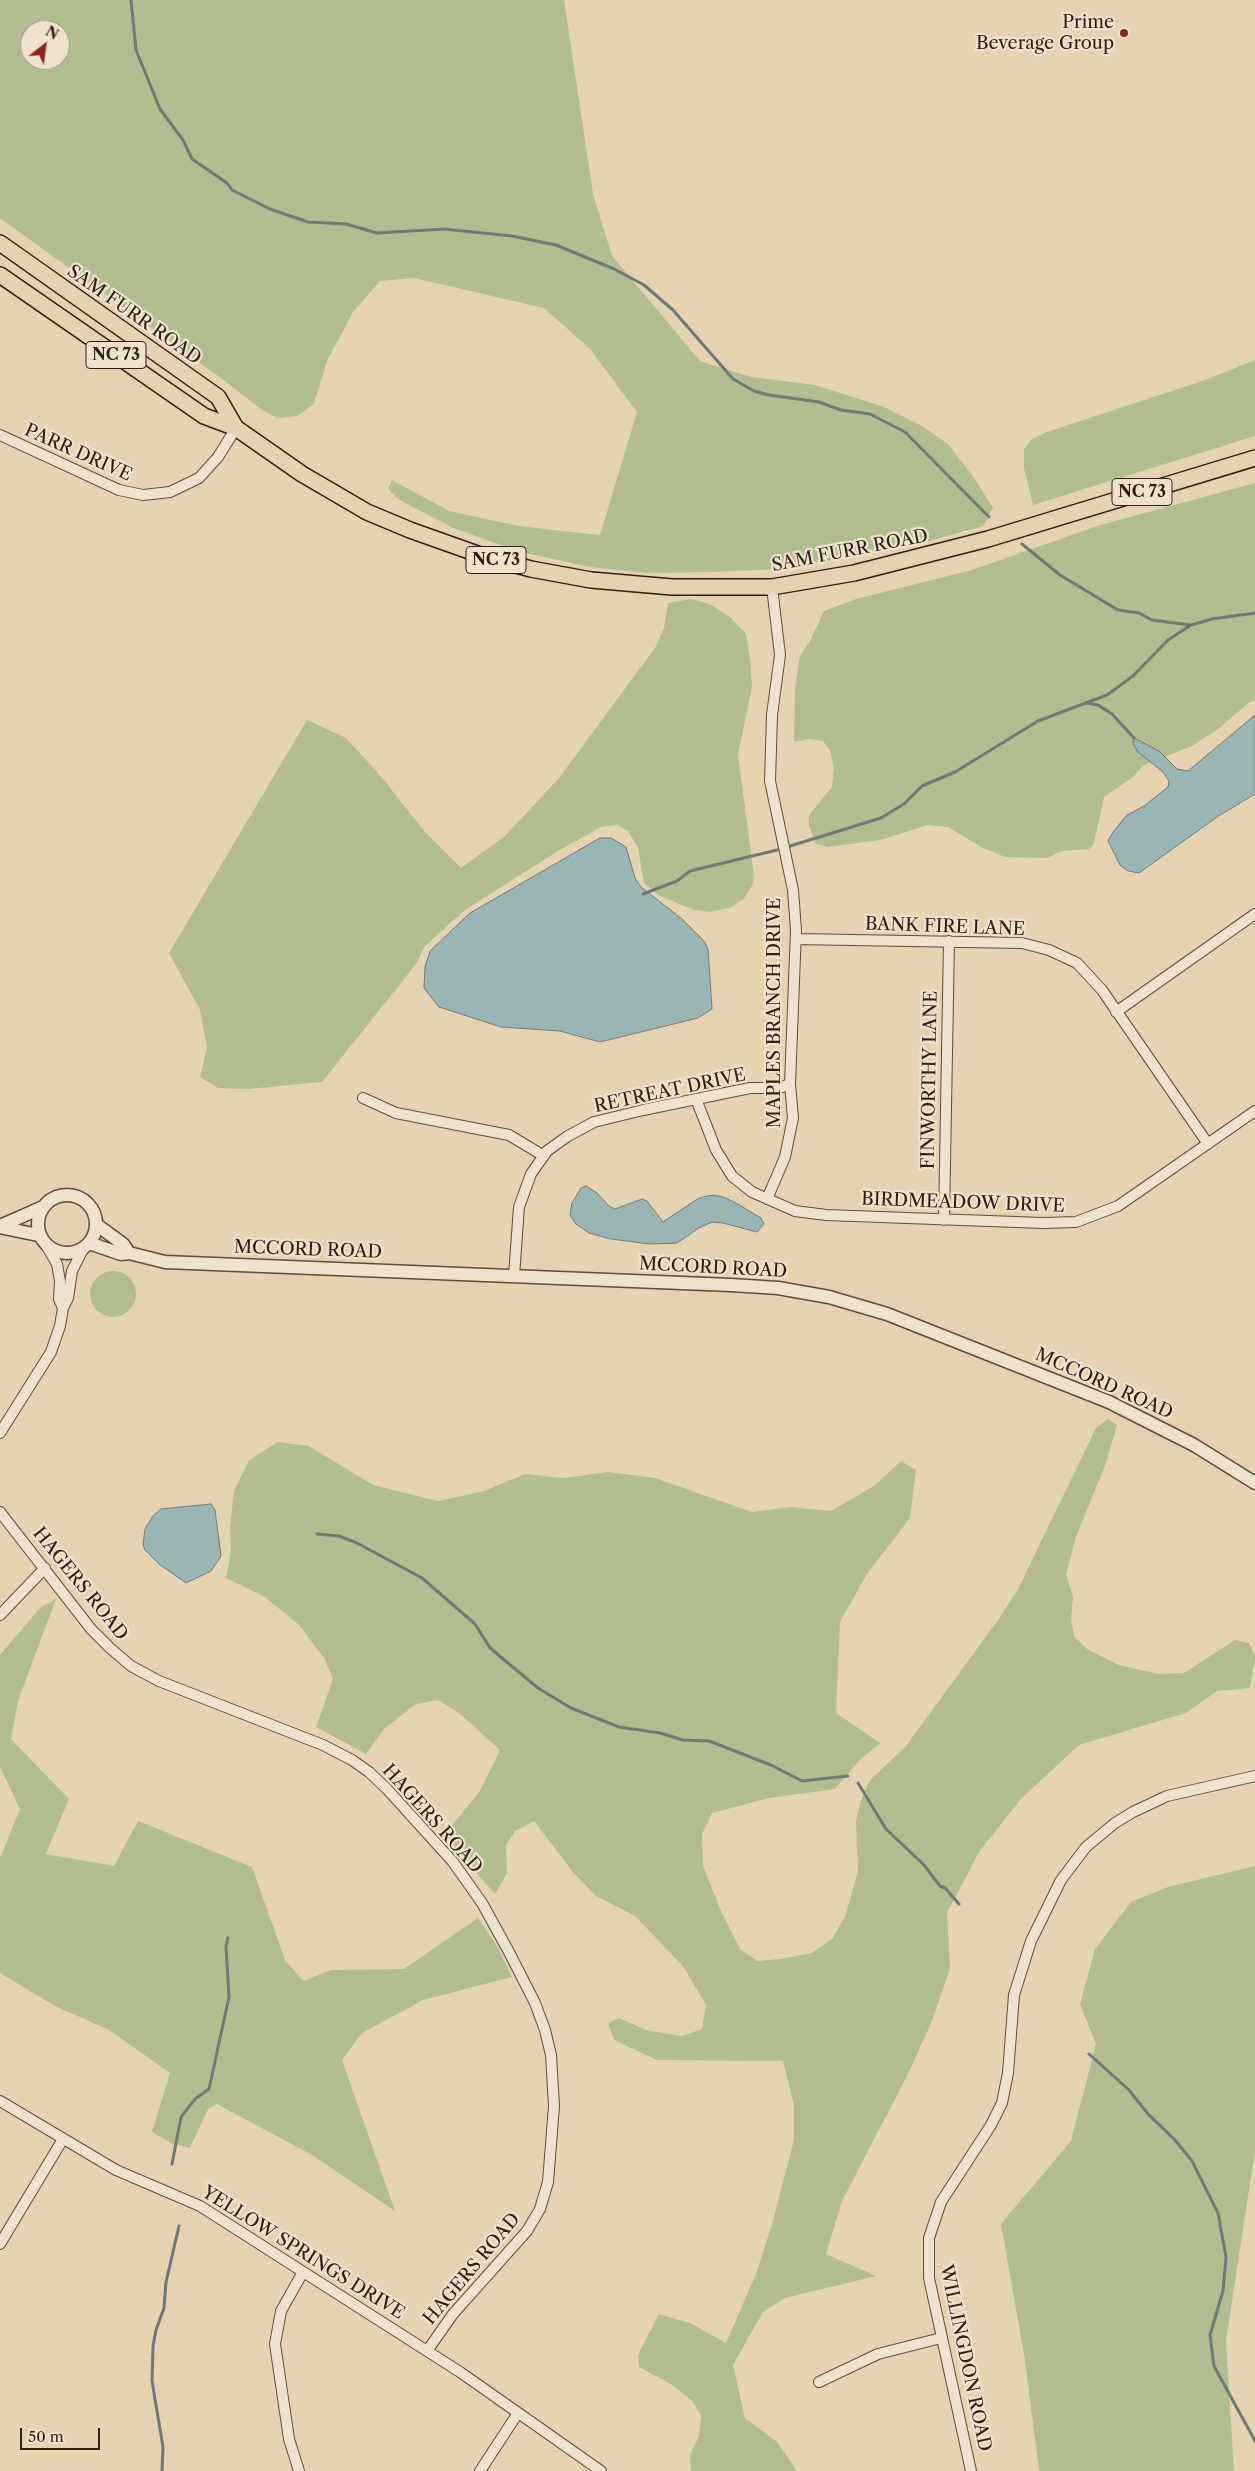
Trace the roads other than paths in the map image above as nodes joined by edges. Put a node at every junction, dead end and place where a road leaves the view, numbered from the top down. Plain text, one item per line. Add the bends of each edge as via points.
1 (0, 243) edge
2 (0, 275) edge
3 (236, 428) junction
4 (0, 435) edge
5 (1255, 458) edge
6 (772, 587) junction
7 (1255, 914) edge
8 (796, 939) junction
9 (949, 942) junction
10 (1116, 1012) junction
11 (790, 1084) junction
12 (363, 1098) dead end
13 (696, 1099) junction
14 (1255, 1111) edge
15 (1208, 1144) junction
16 (544, 1156) junction
17 (767, 1199) junction
18 (43, 1207) junction
19 (944, 1220) junction
20 (97, 1226) junction
21 (0, 1227) edge
22 (42, 1240) junction
23 (86, 1246) junction
24 (129, 1253) junction
25 (514, 1276) junction
26 (63, 1308) junction
27 (0, 1433) edge
28 (1255, 1483) edge
29 (0, 1512) edge
30 (44, 1568) junction
31 (0, 1615) edge
32 (1255, 1776) edge
33 (0, 2101) edge
34 (63, 2138) junction
35 (0, 2244) edge
36 (303, 2272) junction
37 (941, 2338) junction
38 (427, 2351) junction
39 (819, 2382) dead end
40 (518, 2413) junction
41 (299, 2471) edge
42 (480, 2471) edge
43 (602, 2471) edge
44 (971, 2471) edge

1 - 3 main road, SAM FURR ROAD / NC 73 via 218,397
2 - 3 main road, SAM FURR ROAD / NC 73 via 204,416
3 - 4 street, PARR DRIVE via 218,457 199,478 170,492 143,496 119,490
3 - 6 main road, SAM FURR ROAD / NC 73 via 302,474 367,512 486,557 570,577 634,585
5 - 6 main road, SAM FURR ROAD / NC 73 via 917,558
6 - 8 street, MAPLES BRANCH DRIVE via 780,655 772,715 770,781 793,890
7 - 10 street
8 - 9 street, BANK FIRE LANE
8 - 11 street, MAPLES BRANCH DRIVE
9 - 10 street, BANK FIRE LANE via 1022,943 1049,950 1077,963 1102,990
9 - 19 street, FINWORTHY LANE
10 - 15 street, BANK FIRE LANE
11 - 13 street, RETREAT DRIVE
11 - 17 street, MAPLES BRANCH DRIVE via 793,1118 790,1139
12 - 16 street via 396,1113 509,1135
13 - 16 street, RETREAT DRIVE via 594,1122 568,1136
13 - 17 street, BIRDMEADOW DRIVE via 716,1150 732,1176
14 - 15 street, BIRDMEADOW DRIVE
15 - 19 street, BIRDMEADOW DRIVE via 1118,1206 1076,1222
16 - 25 street, RETREAT DRIVE via 531,1174 519,1207
17 - 19 street, BIRDMEADOW DRIVE via 795,1211 826,1216
18 - 20 street, MCCORD ROAD via 56,1197 73,1196 92,1207
18 - 21 street, MCCORD ROAD
18 - 22 street via 37,1223
20 - 23 street
20 - 24 street via 123,1244
21 - 22 street, MCCORD ROAD
22 - 23 street, MCCORD ROAD via 60,1253 72,1253
22 - 26 street via 57,1264 59,1299
23 - 24 street, MCCORD ROAD
23 - 26 street via 72,1271
24 - 25 street, MCCORD ROAD via 173,1262
25 - 28 street, MCCORD ROAD via 778,1288 852,1303 1109,1402 1186,1440
26 - 27 street via 51,1352
29 - 30 street, HAGERS ROAD
30 - 31 street
30 - 38 street, HAGERS ROAD via 91,1628 131,1666 159,1681 323,1745 369,1772 447,1854 465,1878 532,1996 547,2037 554,2086 544,2199 527,2231 458,2308
32 - 37 street, WILLINGDON ROAD via 1182,1792 1133,1812 1100,1834 1061,1880 1038,1924 1014,1995 1008,2073 1002,2102 991,2126 950,2185 929,2238 929,2278
33 - 34 street, YELLOW SPRINGS DRIVE
34 - 35 street
34 - 36 street, YELLOW SPRINGS DRIVE via 116,2170 191,2201
36 - 38 street, YELLOW SPRINGS DRIVE
36 - 41 street via 281,2311 275,2344 289,2439
37 - 39 street via 878,2354
37 - 44 street, WILLINGDON ROAD
38 - 40 street, YELLOW SPRINGS DRIVE
40 - 42 street
40 - 43 street, YELLOW SPRINGS DRIVE

